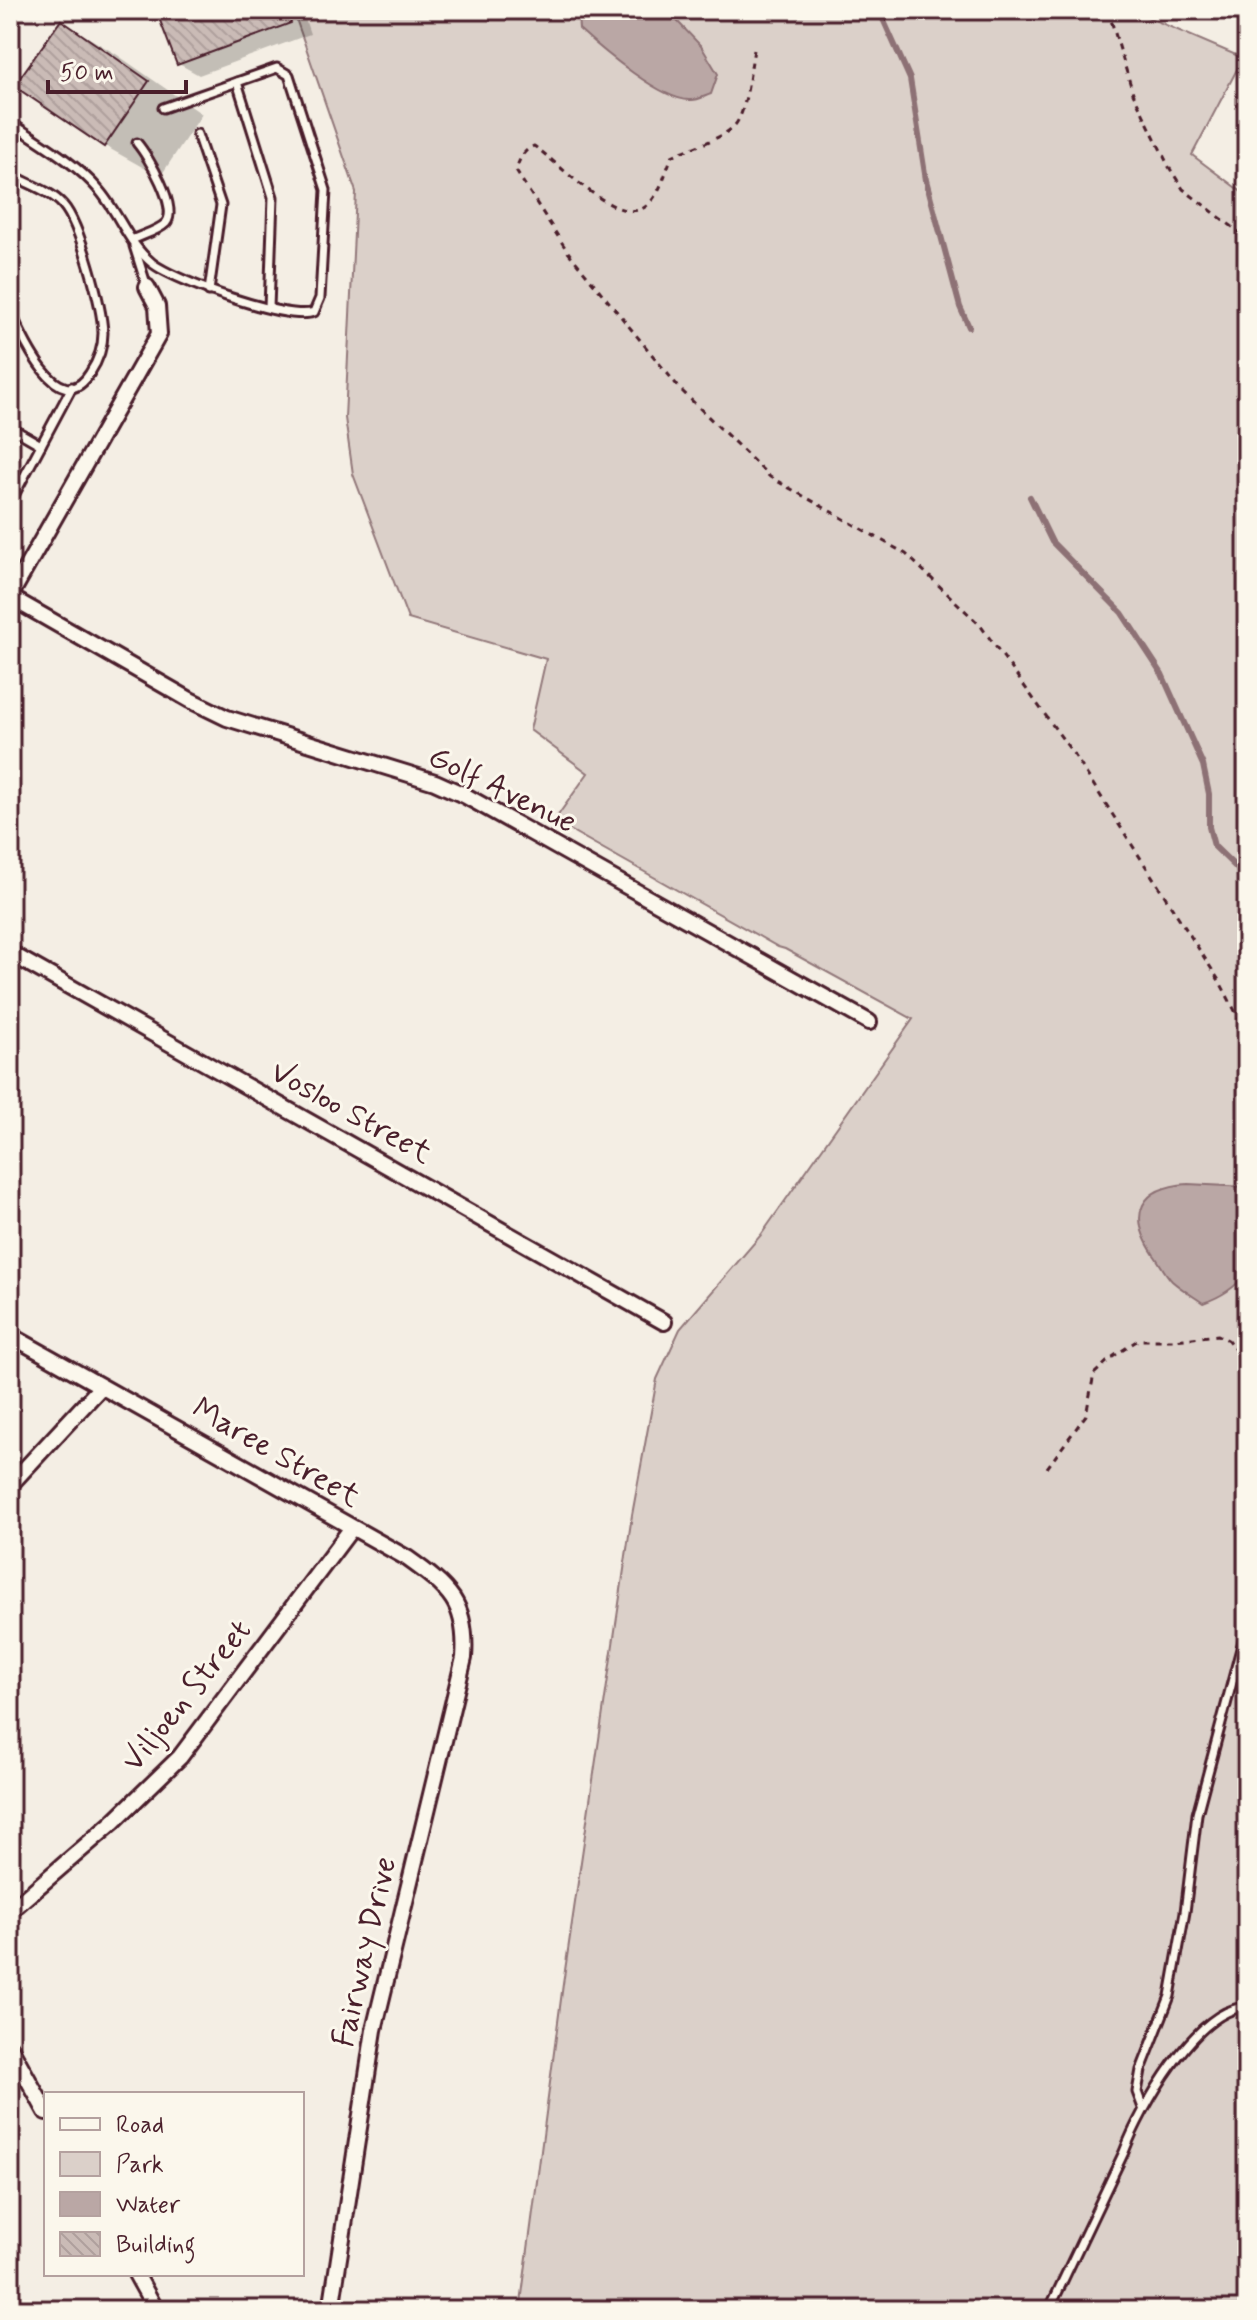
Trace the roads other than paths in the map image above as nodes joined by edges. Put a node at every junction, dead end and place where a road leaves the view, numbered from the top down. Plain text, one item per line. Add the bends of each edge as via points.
1 (237, 82) junction
2 (163, 108) dead end
3 (10, 122) edge
4 (197, 134) dead end
5 (137, 143) dead end
6 (10, 174) edge
7 (132, 240) junction
8 (147, 287) joint
9 (209, 291) junction
10 (269, 308) junction
11 (10, 310) edge
12 (72, 387) junction
13 (10, 427) edge
14 (41, 445) junction
15 (10, 503) edge
16 (10, 597) edge
17 (10, 953) edge
18 (869, 1022) dead end
19 (664, 1322) dead end
20 (10, 1335) edge
21 (101, 1387) junction
22 (10, 1485) edge
23 (351, 1529) junction
24 (1247, 1636) edge
25 (464, 1658) joint
26 (10, 1911) edge
27 (1247, 2007) edge
28 (10, 2047) edge
29 (44, 2108) edge
30 (1143, 2108) junction
31 (137, 2276) edge
32 (156, 2310) edge
33 (331, 2310) edge
34 (1049, 2310) edge

1 - 2 lane
1 - 10 lane via 273,197
1 - 10 lane via 277,68 289,75 326,190 317,308 308,315
3 - 7 lane via 96,185
4 - 9 lane via 221,205
5 - 7 lane via 168,202 169,217 164,225
6 - 12 lane via 61,203 76,224 103,334 99,359 84,382
7 - 8 lane
7 - 9 lane via 152,263
8 - 16 street via 160,322 155,342
9 - 10 lane
11 - 12 lane via 41,370 56,384
12 - 14 lane
13 - 14 lane
14 - 15 lane
16 - 18 street, Golf Avenue via 227,718 464,795
17 - 19 street, Vosloo Street
20 - 21 street, Maree Street
21 - 22 street
21 - 23 street, Maree Street
23 - 25 street, Maree Street via 407,1558 442,1586 463,1617
23 - 26 street, Viljoen Street via 180,1757
24 - 30 lane via 1197,1814 1175,1975 1141,2070 1137,2092
25 - 33 street, Fairway Drive via 374,2030
27 - 30 lane via 1228,2012 1192,2042
28 - 29 street
30 - 34 lane
31 - 32 street

